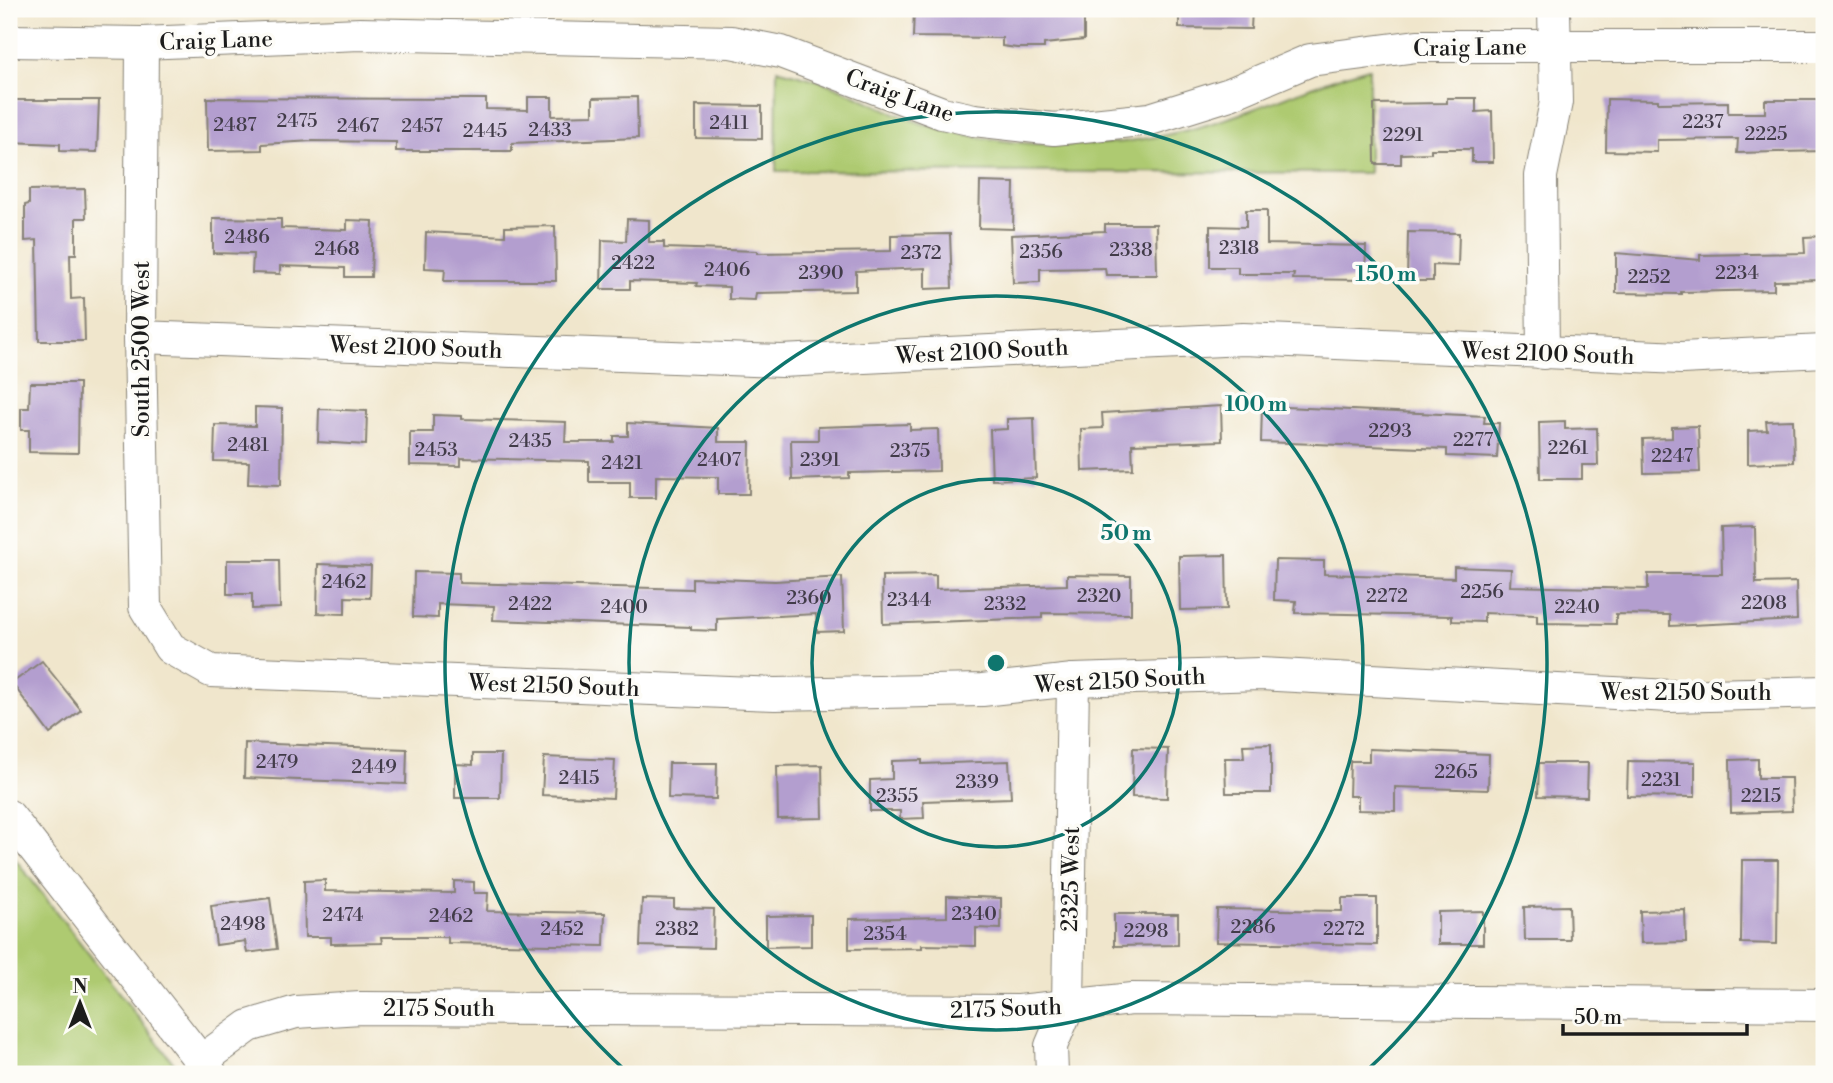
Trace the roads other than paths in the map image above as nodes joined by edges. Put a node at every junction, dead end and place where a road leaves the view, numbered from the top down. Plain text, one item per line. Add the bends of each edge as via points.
1 (1553, 9) edge
2 (360, 22) edge
3 (9, 41) edge
4 (142, 43) junction
5 (1824, 46) edge
6 (1554, 47) junction
7 (140, 337) junction
8 (1824, 351) edge
9 (1543, 353) junction
10 (170, 648) joint
11 (1073, 680) junction
12 (1824, 692) edge
13 (9, 816) edge
14 (1824, 1005) edge
15 (1068, 1006) junction
16 (206, 1068) edge
17 (1052, 1074) edge

1 - 6 street
2 - 4 street, Craig Lane
2 - 6 street, Craig Lane via 731,42 781,52 942,113 1054,129 1150,119 1230,94 1310,60 1416,46
3 - 4 street, Craig Lane
4 - 7 street, South 2500 West
5 - 6 street, Craig Lane
6 - 9 street via 1556,102 1541,176
7 - 9 street, West 2100 South via 781,360 1243,339
7 - 10 street, South 2500 West via 145,607
8 - 9 street, West 2100 South via 1681,358
10 - 11 street, West 2150 South via 211,671 775,694 982,690
11 - 12 street, West 2150 South via 1260,674 1670,696
11 - 15 street, 2325 West
13 - 16 street
14 - 15 street, 2175 South via 1132,999
15 - 16 street, 2175 South via 1020,1011 360,1008 296,1012 249,1026
15 - 17 street, 2325 West via 1051,1046

